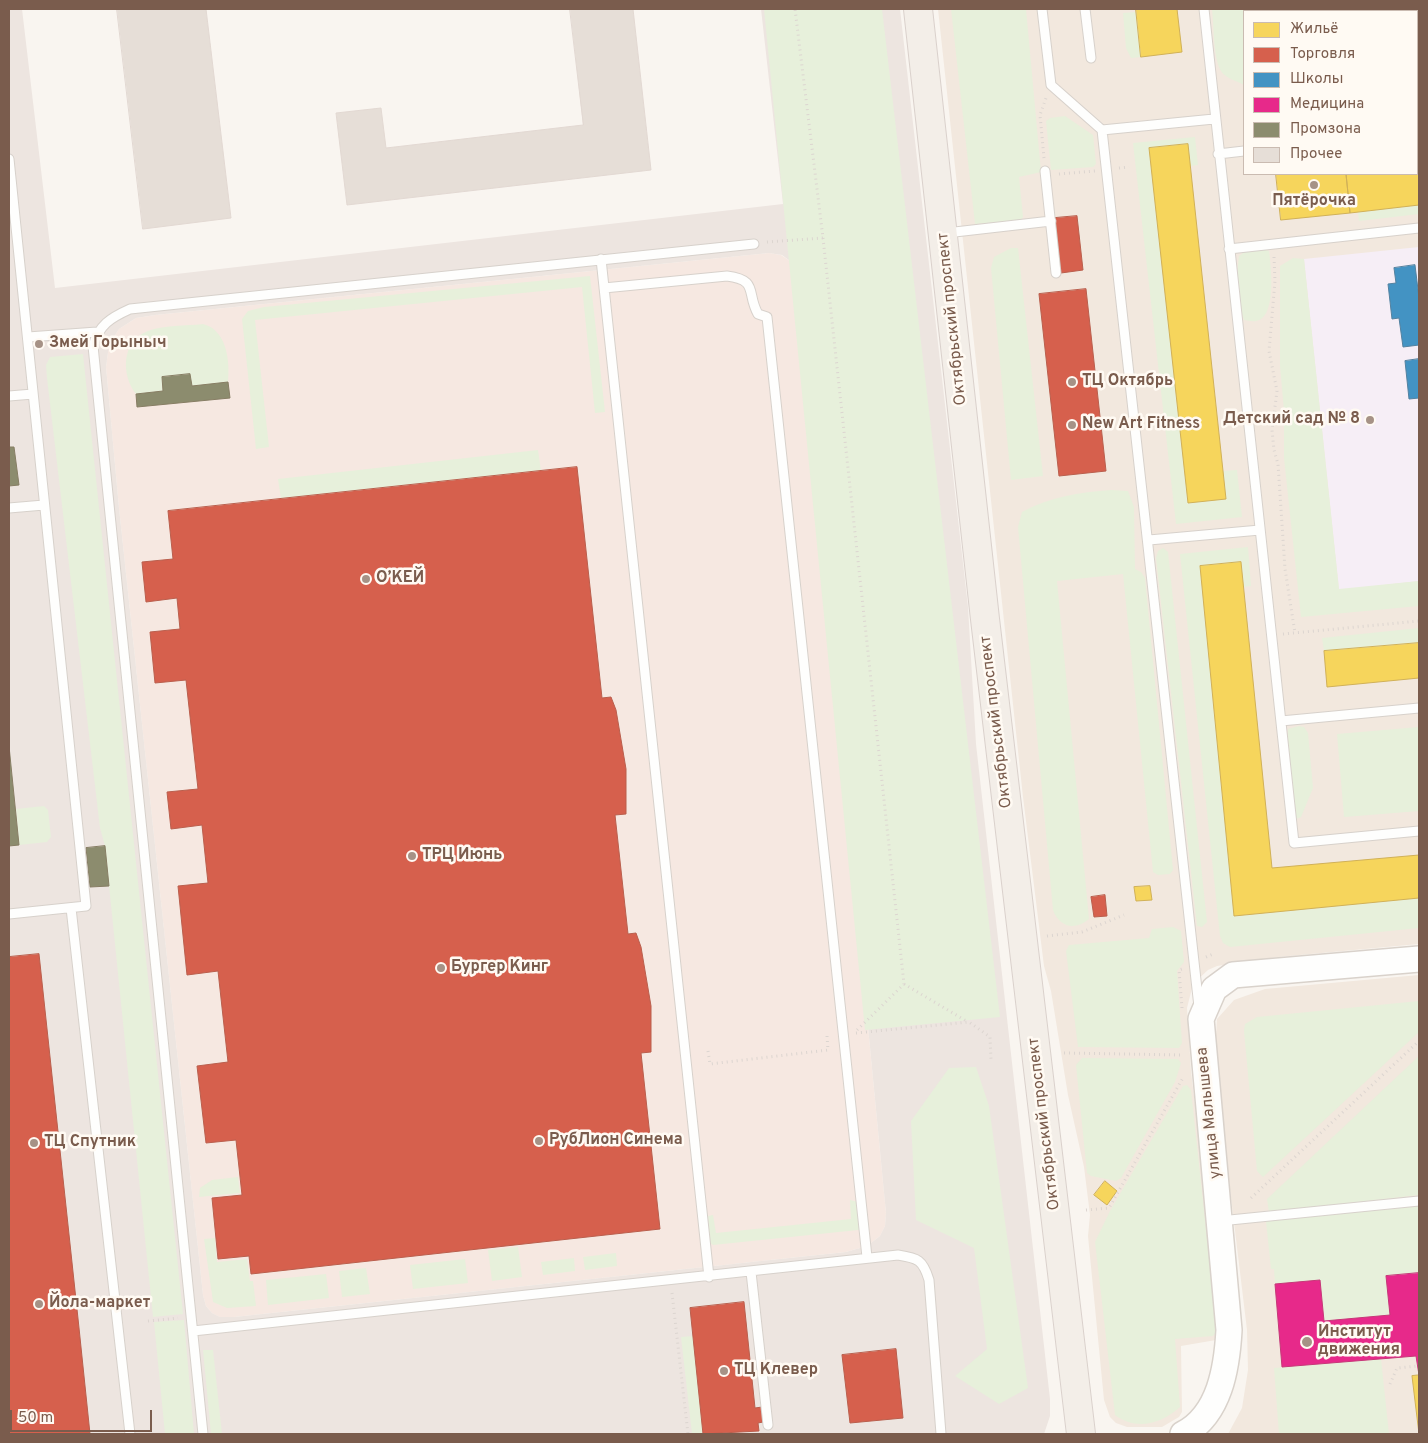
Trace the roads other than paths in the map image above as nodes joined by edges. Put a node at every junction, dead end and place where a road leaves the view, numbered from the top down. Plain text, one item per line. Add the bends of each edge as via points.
1 (918, 9) edge
2 (1042, 9) edge
3 (1086, 9) edge
4 (1204, 9) edge
5 (1091, 58) dead end
6 (1214, 118) junction
7 (1102, 130) junction
8 (1243, 151) edge
9 (1218, 154) junction
10 (9, 159) edge
11 (1046, 173) road end
12 (12, 212) edge
13 (1050, 221) junction
14 (1419, 228) edge
15 (944, 233) junction
16 (754, 244) road end
17 (1229, 249) junction
18 (601, 259) junction
19 (1056, 272) dead end
20 (604, 288) junction
21 (97, 332) junction
22 (28, 337) junction
23 (33, 394) junction
24 (9, 396) edge
25 (44, 504) junction
26 (9, 508) edge
27 (1260, 530) junction
28 (1149, 540) junction
29 (1419, 708) edge
30 (1281, 721) junction
31 (1419, 831) edge
32 (71, 908) junction
33 (9, 914) edge
34 (1419, 959) edge
35 (1192, 1018) junction
36 (1419, 1201) edge
37 (1220, 1221) junction
38 (868, 1257) junction
39 (751, 1272) junction
40 (709, 1277) junction
41 (193, 1331) junction
42 (768, 1425) dead end
43 (1194, 1429) edge
44 (130, 1434) edge
45 (203, 1434) edge
46 (941, 1434) edge
47 (1081, 1434) edge

1 - 15 main road, Октябрьский проспект
2 - 7 lane via 1050,85
3 - 5 lane
4 - 6 lane
6 - 7 lane
6 - 9 lane
7 - 28 lane
8 - 9 lane
9 - 17 lane
10 - 12 lane
11 - 13 lane
12 - 22 lane
13 - 15 lane
13 - 19 lane
14 - 17 lane
15 - 47 main road, Октябрьский проспект via 985,619
16 - 18 lane
17 - 27 lane
18 - 20 lane
18 - 21 lane via 130,309 110,318
20 - 38 lane via 727,276 740,278 751,288 758,314 767,317
20 - 40 lane
21 - 22 lane
21 - 41 lane via 93,346
22 - 23 lane
23 - 24 lane
23 - 25 lane
25 - 26 lane
25 - 32 lane via 86,906
27 - 28 lane
27 - 30 lane
28 - 35 lane via 1194,963
29 - 30 lane
30 - 31 lane via 1294,842
32 - 33 lane
32 - 44 lane
34 - 35 street, улица Малышева via 1232,975 1214,989
35 - 37 street, улица Малышева
36 - 37 lane
37 - 43 street, улица Малышева via 1229,1330 1227,1360 1220,1388
38 - 39 lane
38 - 46 lane via 898,1255 916,1258 925,1267 929,1280
39 - 40 lane
39 - 42 lane
40 - 41 lane
41 - 45 lane

